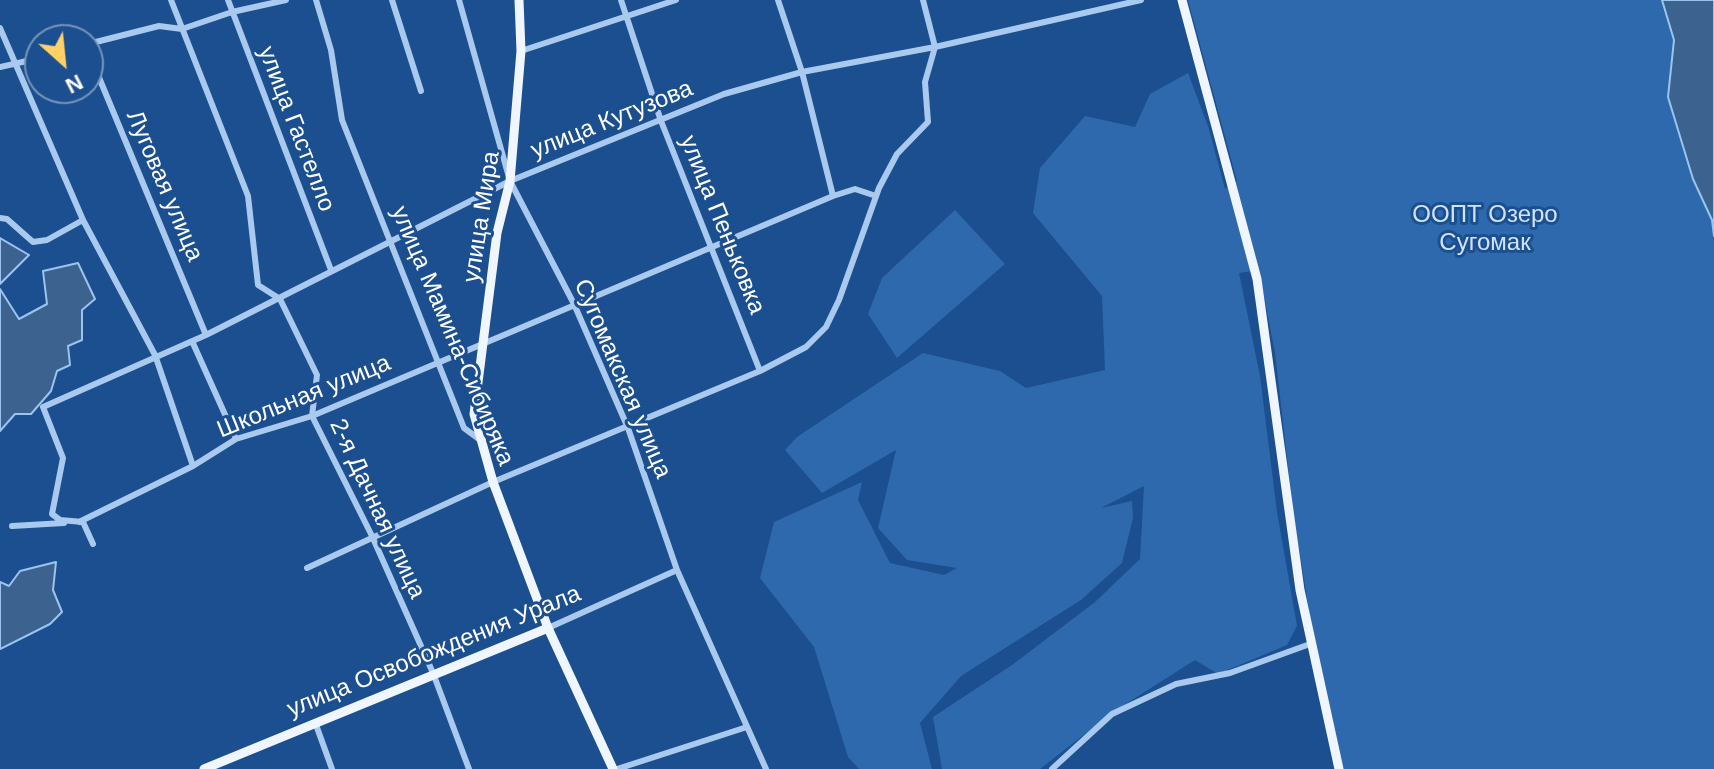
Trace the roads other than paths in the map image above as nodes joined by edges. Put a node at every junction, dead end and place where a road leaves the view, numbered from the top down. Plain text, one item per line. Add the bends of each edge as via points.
1 (171, 0) edge
2 (228, 0) edge
3 (286, 0) edge
4 (316, 0) edge
5 (392, 0) edge
6 (459, 0) edge
7 (519, 0) edge
8 (621, 0) edge
9 (676, 0) edge
10 (778, 0) edge
11 (923, 0) edge
12 (1141, 0) edge
13 (1182, 0) edge
14 (232, 12) junction
15 (626, 17) junction
16 (0, 28) edge
17 (182, 29) junction
18 (104, 40) edge
19 (935, 47) junction
20 (521, 51) junction
21 (24, 62) edge
22 (17, 64) junction
23 (0, 67) edge
24 (802, 72) junction
25 (104, 90) edge
26 (421, 91) dead end
27 (661, 121) junction
28 (510, 181) junction
29 (833, 196) junction
30 (876, 196) junction
31 (0, 218) edge
32 (83, 220) junction
33 (387, 241) junction
34 (712, 247) junction
35 (331, 270) junction
36 (280, 299) junction
37 (574, 304) junction
38 (206, 335) junction
39 (192, 341) junction
40 (482, 345) junction
41 (155, 355) junction
42 (436, 361) junction
43 (760, 371) junction
44 (312, 416) junction
45 (628, 428) junction
46 (236, 439) junction
47 (479, 439) junction
48 (193, 466) junction
49 (493, 482) junction
50 (83, 522) junction
51 (12, 526) dead end
52 (372, 536) junction
53 (93, 544) dead end
54 (307, 568) dead end
55 (677, 570) junction
56 (548, 628) junction
57 (1310, 644) junction
58 (433, 673) junction
59 (315, 722) junction
60 (747, 727) junction
61 (204, 769) edge
62 (332, 769) edge
63 (469, 769) edge
64 (615, 769) edge
65 (766, 769) edge
66 (1052, 769) edge
67 (1339, 769) edge

1 - 17 street, 2-я Дачная улица
2 - 14 street, улица Гастелло
3 - 14 street
4 - 33 street, улица Мамина-Сибиряка via 331,50 342,120
5 - 26 street
6 - 28 street, Сугомакская улица
7 - 20 main road, улица Мира
8 - 15 street, улица Пеньковка
9 - 15 street
10 - 24 street
11 - 19 street
12 - 19 street, улица Кутузова
13 - 57 main road via 1257,279
14 - 17 street
14 - 35 street, улица Гастелло
15 - 20 street
15 - 27 street, улица Пеньковка
16 - 22 street
17 - 18 street via 159,26
17 - 36 street, 2-я Дачная улица via 248,196 258,285
19 - 24 street, улица Кутузова
19 - 30 street via 925,82 928,122 897,154
20 - 28 main road, улица Мира
21 - 22 street
22 - 23 street
22 - 32 street
24 - 27 street, улица Кутузова via 724,94
24 - 29 street
25 - 38 street, Луговая улица
27 - 28 street, улица Кутузова
27 - 34 street, улица Пеньковка
28 - 33 street, улица Кутузова
28 - 37 street, Сугомакская улица
28 - 40 main road, улица Мира via 497,233
29 - 30 street, Школьная улица via 855,189
29 - 34 street, Школьная улица
30 - 43 street via 826,327 806,347
31 - 32 street via 33,242
32 - 41 street
33 - 35 street, улица Кутузова
33 - 42 street, улица Мамина-Сибиряка
34 - 37 street, Школьная улица
34 - 43 street, улица Пеньковка
35 - 36 street, улица Кутузова
36 - 38 street, улица Кутузова
36 - 44 street, 2-я Дачная улица via 317,375
37 - 40 street, Школьная улица
37 - 45 street, Сугомакская улица
38 - 39 street, улица Кутузова
39 - 41 street, улица Кутузова
39 - 46 street
40 - 42 street, Школьная улица
40 - 47 main road, улица Мира via 474,399
41 - 48 street
41 - 50 street, улица Кутузова via 43,407 63,458 52,514
42 - 44 street, Школьная улица
42 - 47 street, улица Мамина-Сибиряка via 464,428
43 - 45 street
44 - 46 street, Школьная улица
44 - 52 street, 2-я Дачная улица
45 - 49 street
45 - 55 street, Сугомакская улица
46 - 48 street, Школьная улица
47 - 49 main road, улица Мамина-Сибиряка
48 - 50 street, Школьная улица
49 - 52 street
49 - 56 main road, улица Мамина-Сибиряка
50 - 51 street, Школьная улица
50 - 53 street
52 - 54 street
52 - 58 street, 2-я Дачная улица
55 - 56 street, улица Освобождения Урала
55 - 60 street, Сугомакская улица
56 - 58 main road, улица Освобождения Урала
56 - 64 main road, улица Мамина-Сибиряка
57 - 66 street via 1230,673 1176,684 1112,714
57 - 67 main road
58 - 59 main road, улица Освобождения Урала
58 - 63 street, 2-я Дачная улица
59 - 61 main road, улица Освобождения Урала
59 - 62 street
60 - 64 street
60 - 65 street, Сугомакская улица

